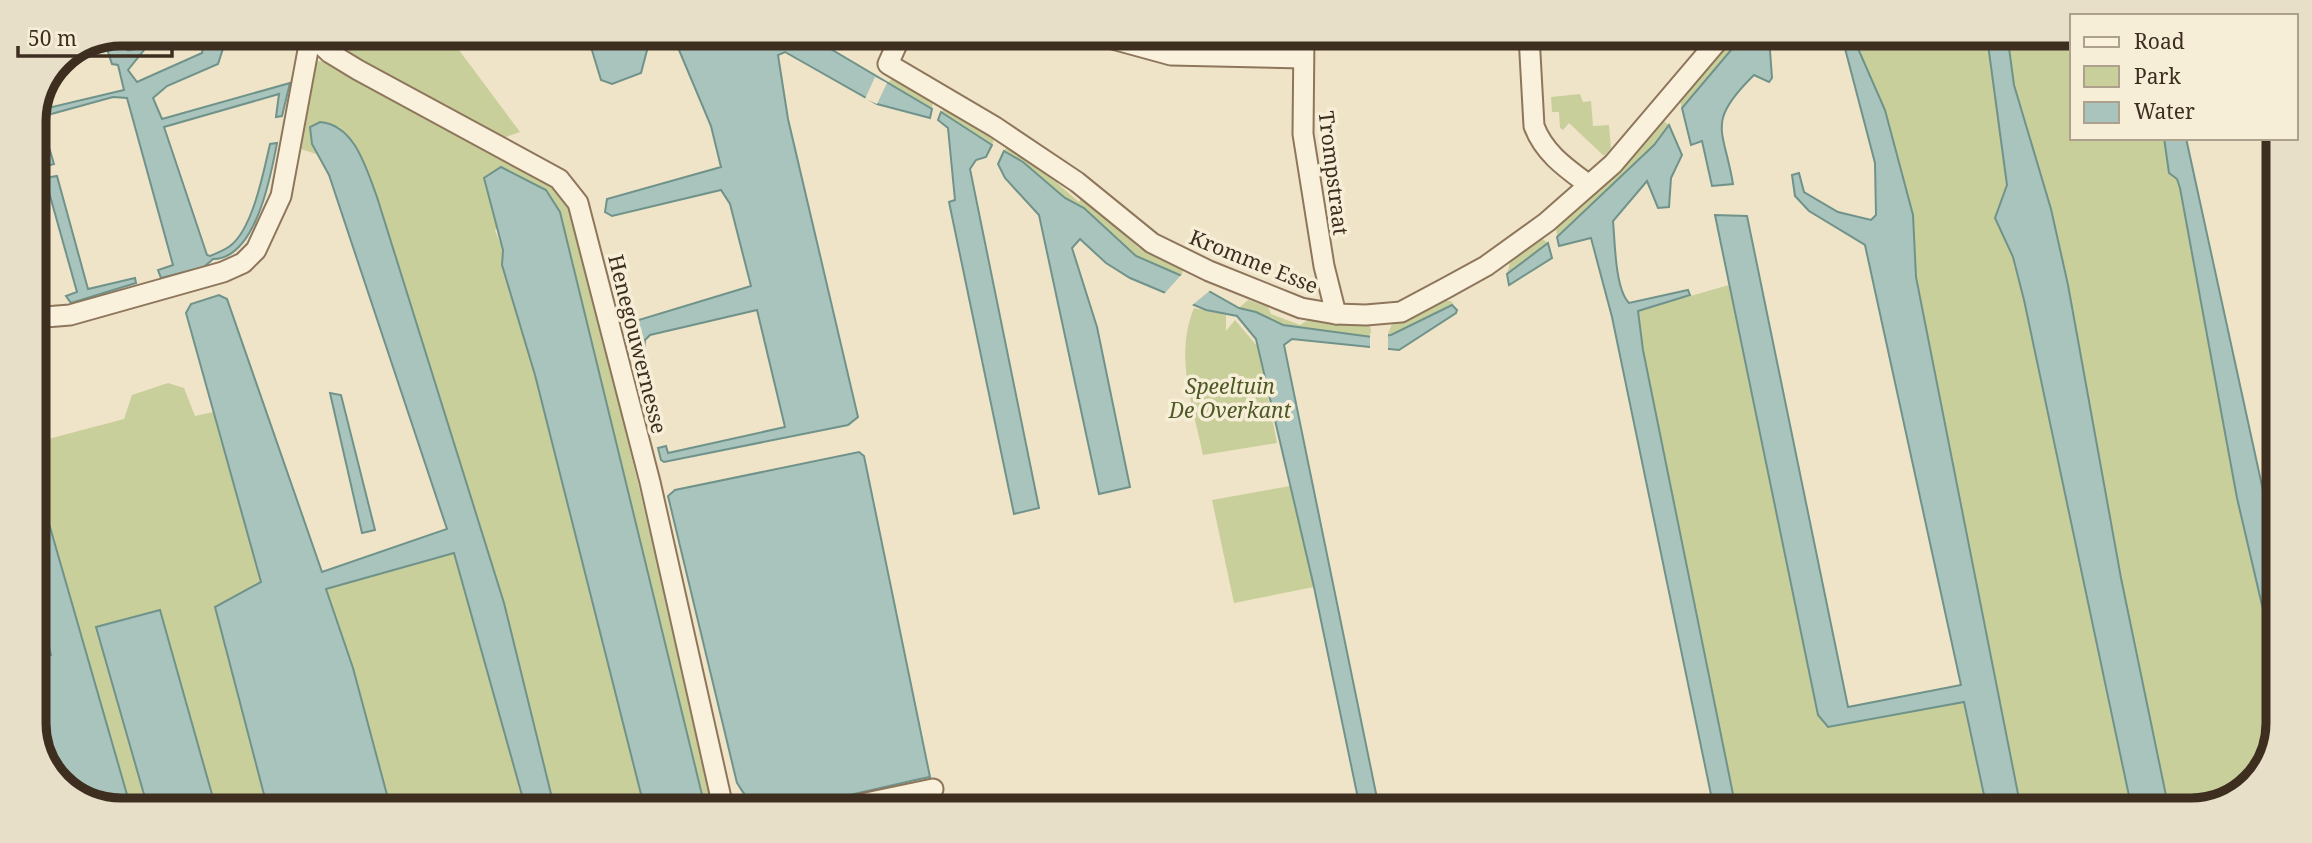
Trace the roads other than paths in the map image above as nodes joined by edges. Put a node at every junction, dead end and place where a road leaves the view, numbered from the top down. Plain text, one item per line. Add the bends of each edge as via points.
1 (309, 46) edge
2 (323, 46) edge
3 (896, 46) edge
4 (1138, 46) edge
5 (1304, 46) edge
6 (1530, 46) edge
7 (1713, 46) edge
8 (1303, 58) junction
9 (1588, 185) junction
10 (1336, 314) junction
11 (46, 317) edge
12 (933, 789) dead end
13 (721, 798) edge
14 (890, 798) edge

1 - 11 street, Henegouwernesse via 281,196 256,250 243,264 70,315
2 - 13 street, Henegouwernesse via 358,70 559,179 578,202 650,482
3 - 10 street, Kromme Esse via 888,64 1077,182 1152,243 1301,308
4 - 8 street via 1171,55
5 - 8 street, Trompstraat
6 - 9 street via 1534,126 1539,139
7 - 9 street, Kromme Esse via 1613,164
8 - 10 street, Trompstraat via 1303,134
9 - 10 street, Kromme Esse via 1486,266 1401,312
12 - 14 street

